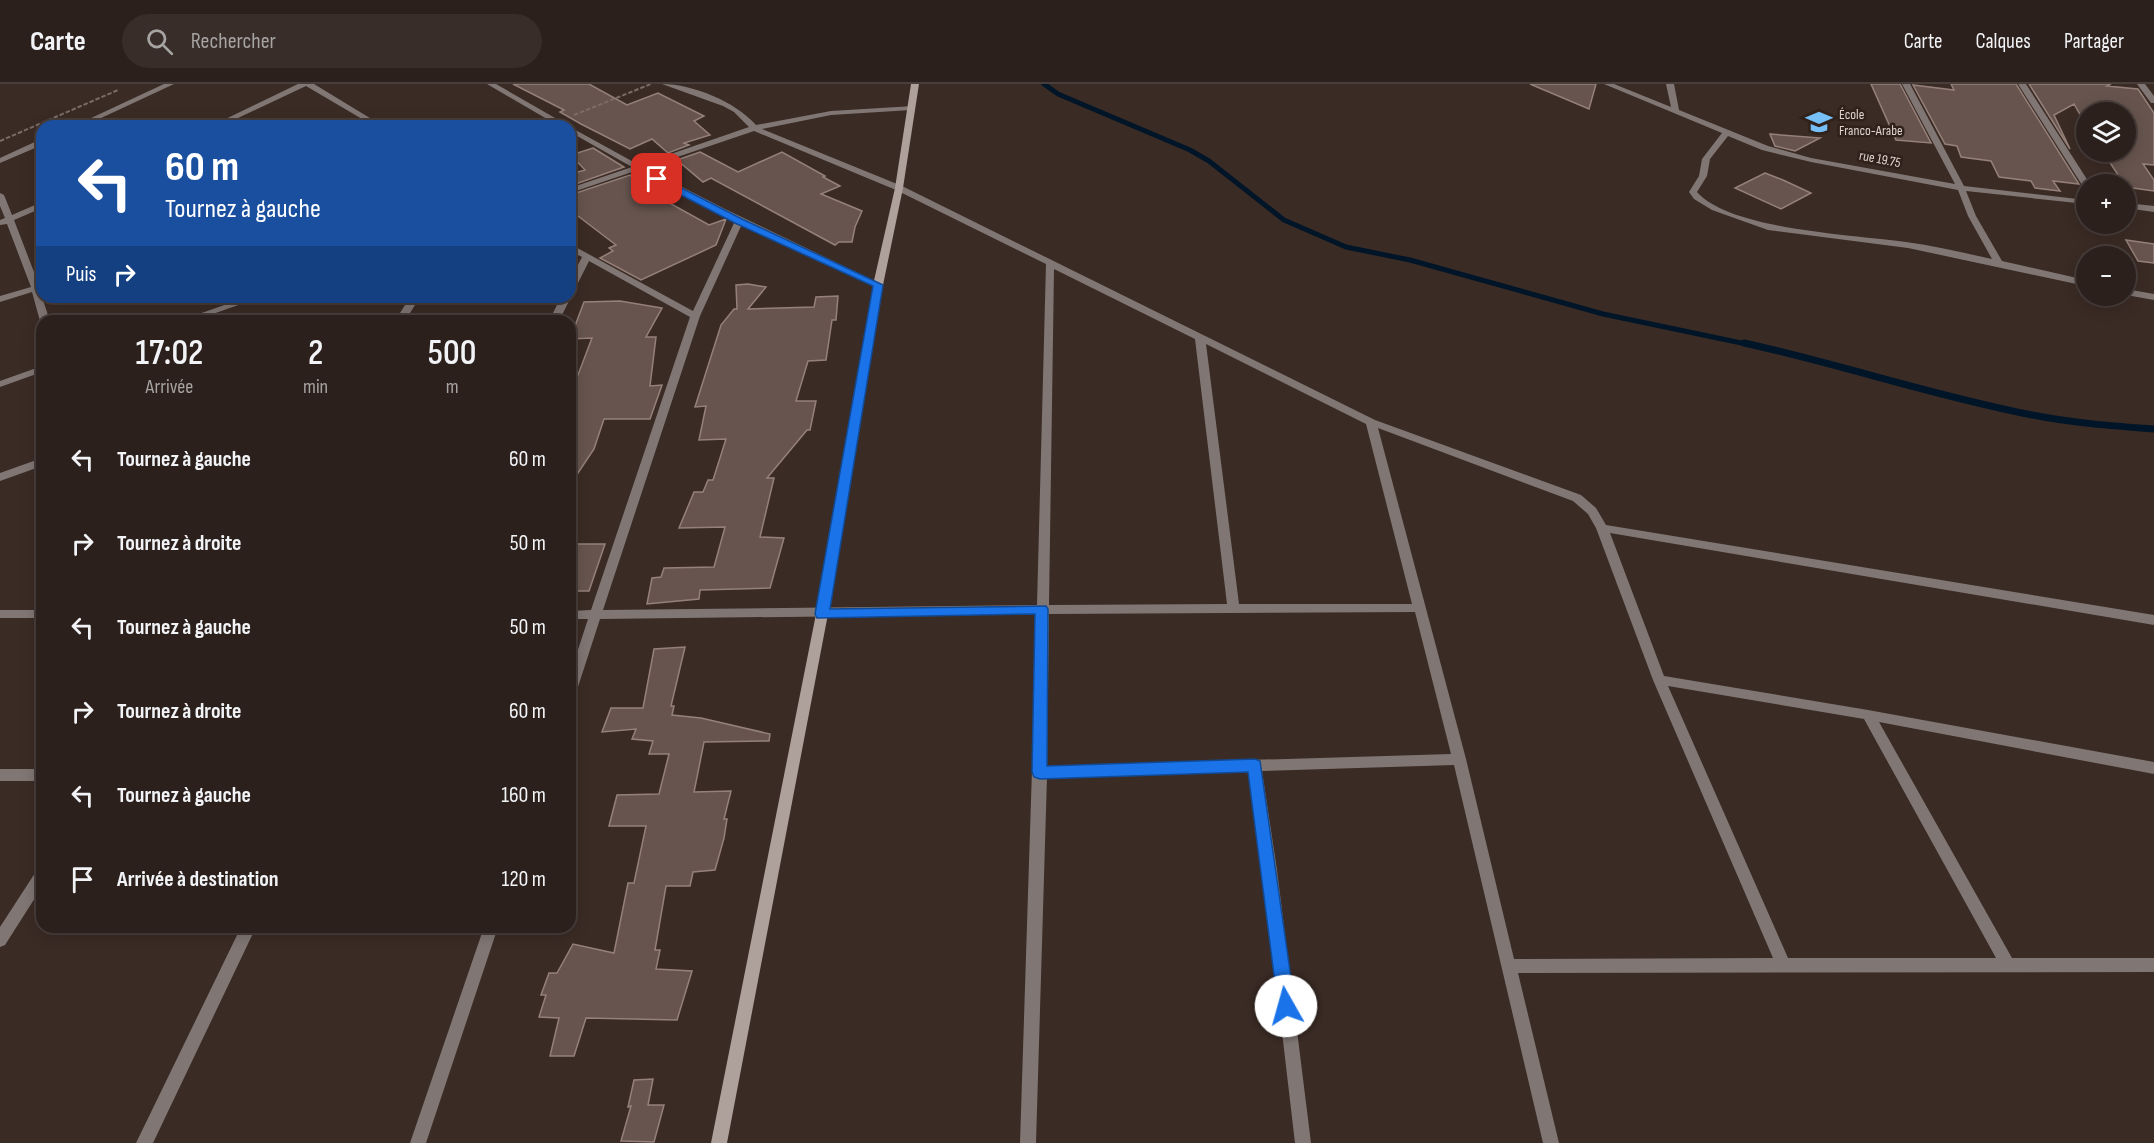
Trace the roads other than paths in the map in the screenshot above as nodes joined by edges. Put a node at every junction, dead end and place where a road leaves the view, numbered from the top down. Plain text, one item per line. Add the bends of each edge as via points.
1 (170, 84) edge
2 (304, 84) edge
3 (309, 84) edge
4 (491, 84) edge
5 (666, 84) edge
6 (915, 84) edge
7 (1608, 84) edge
8 (1670, 84) edge
9 (1906, 84) edge
10 (2022, 84) edge
11 (2140, 84) edge
12 (2154, 100) edge
13 (910, 108) junction
14 (1676, 112) junction
15 (91, 120) edge
16 (228, 120) edge
17 (369, 120) edge
18 (552, 120) edge
19 (754, 128) junction
20 (576, 133) edge
21 (1725, 134) junction
22 (36, 145) edge
23 (0, 161) edge
24 (637, 169) junction
25 (2079, 174) edge
26 (899, 188) junction
27 (1961, 188) junction
28 (576, 189) edge
29 (0, 195) edge
30 (2076, 201) edge
31 (2136, 207) edge
32 (36, 208) edge
33 (2154, 209) edge
34 (738, 221) junction
35 (4, 222) edge
36 (576, 251) edge
37 (586, 257) junction
38 (1050, 263) junction
39 (1999, 263) junction
40 (576, 277) edge
41 (2076, 281) edge
42 (36, 282) edge
43 (878, 285) junction
44 (36, 289) edge
45 (2136, 294) edge
46 (2154, 297) edge
47 (0, 300) edge
48 (238, 303) edge
49 (202, 315) edge
50 (695, 316) junction
51 (1200, 337) junction
52 (36, 371) edge
53 (0, 384) edge
54 (1371, 422) junction
55 (36, 464) edge
56 (0, 477) edge
57 (1602, 528) junction
58 (1233, 607) junction
59 (1418, 608) junction
60 (1042, 609) junction
61 (0, 614) edge
62 (36, 614) edge
63 (822, 614) junction
64 (576, 615) edge
65 (596, 615) junction
66 (2154, 620) edge
67 (576, 675) edge
68 (1659, 681) junction
69 (1868, 715) junction
70 (1459, 759) junction
71 (1255, 766) junction
72 (2154, 768) edge
73 (1040, 772) junction
74 (0, 775) edge
75 (36, 775) edge
76 (36, 884) edge
77 (246, 933) edge
78 (489, 933) edge
79 (0, 940) edge
80 (1783, 964) junction
81 (2154, 965) edge
82 (1509, 966) junction
83 (2008, 966) junction
84 (144, 1143) edge
85 (418, 1143) edge
86 (719, 1143) edge
87 (1028, 1143) edge
88 (1303, 1143) edge
89 (1551, 1143) edge

1 - 15 street
2 - 16 street
3 - 17 street
4 - 18 street
5 - 19 street via 728,105 743,113
6 - 13 street
7 - 14 street, rue 19.75
8 - 14 street
9 - 27 street
10 - 25 street
11 - 12 street
13 - 19 street via 831,113
13 - 26 street
14 - 21 street, rue 19.75
19 - 24 street
19 - 26 street
20 - 24 street
21 - 27 street, rue 19.75 via 1811,160
21 - 39 street via 1706,159 1703,176 1693,192 1700,200 1768,227 1908,245
22 - 23 street
24 - 28 street
24 - 34 street
26 - 38 street
26 - 43 street
27 - 30 street, rue 19.75
27 - 39 street
29 - 35 street
31 - 33 street
32 - 35 street
34 - 43 street
34 - 50 street
35 - 42 street
36 - 37 street
37 - 40 street
37 - 50 street
38 - 51 street
38 - 60 street
39 - 41 street
43 - 63 street
44 - 47 street
45 - 46 street
48 - 49 street
50 - 65 street
51 - 54 street
51 - 58 street
52 - 53 street
54 - 57 street via 1577,498 1592,511
54 - 59 street
55 - 56 street
57 - 66 street
57 - 68 street
58 - 59 street
58 - 60 street
59 - 70 street
60 - 63 street
60 - 73 street
61 - 62 street
63 - 65 street
63 - 86 street
64 - 65 street
65 - 67 street
68 - 69 street
68 - 80 street
69 - 72 street
69 - 83 street
70 - 71 street
70 - 82 street
71 - 73 street
71 - 88 street
73 - 87 street
74 - 75 street
76 - 79 street
77 - 84 street
78 - 85 street
80 - 82 street
80 - 83 street
81 - 83 street
82 - 89 street

